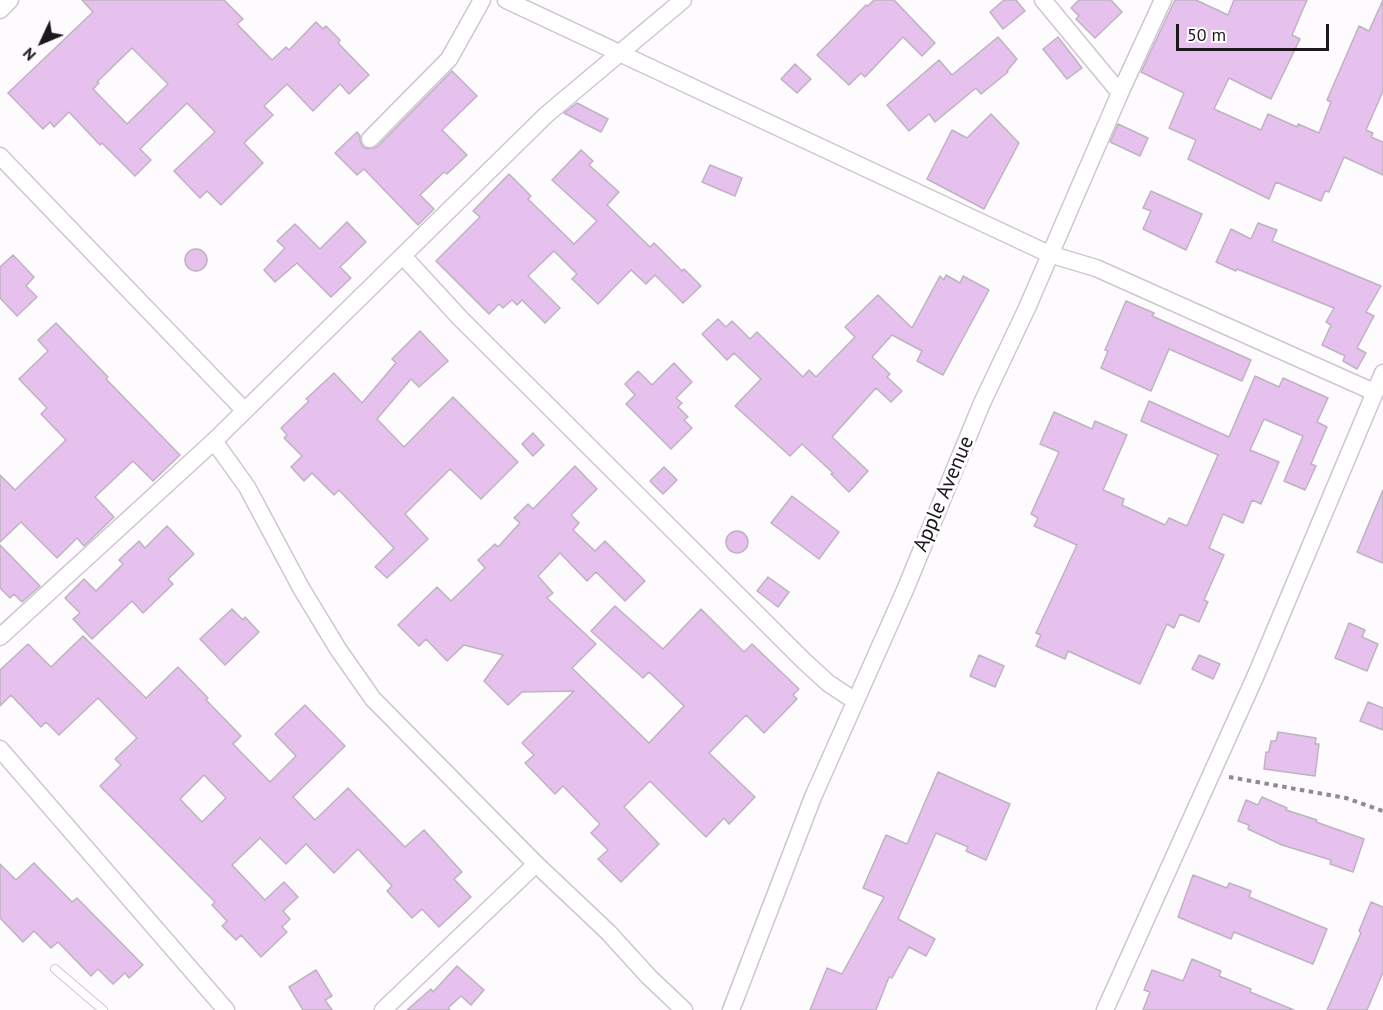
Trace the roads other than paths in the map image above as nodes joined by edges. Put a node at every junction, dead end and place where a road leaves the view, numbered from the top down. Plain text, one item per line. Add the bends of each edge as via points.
1 (10, 0) edge
2 (482, 0) edge
3 (506, 0) edge
4 (683, 0) edge
5 (1043, 0) edge
6 (1163, 0) edge
7 (0, 10) edge
8 (620, 53) junction
9 (1119, 93) junction
10 (370, 139) dead end
11 (0, 156) edge
12 (1049, 254) junction
13 (403, 256) junction
14 (1383, 373) edge
15 (1374, 392) junction
16 (245, 411) junction
17 (214, 441) junction
18 (0, 637) edge
19 (855, 701) junction
20 (0, 749) edge
21 (536, 864) junction
22 (56, 969) dead end
23 (103, 1010) edge
24 (226, 1010) edge
25 (383, 1010) edge
26 (684, 1010) edge
27 (731, 1010) edge
28 (1106, 1010) edge

1 - 7 street
2 - 10 street via 450,59
3 - 8 street
4 - 8 street
5 - 9 street
6 - 9 street, Apple Avenue
8 - 12 street
8 - 13 street via 546,115
9 - 12 street, Apple Avenue
11 - 16 street
12 - 15 street via 1096,268
12 - 19 street, Apple Avenue
13 - 16 street
13 - 19 street via 766,624 828,683
14 - 15 street
15 - 28 street via 1256,675
16 - 17 street
17 - 18 street
17 - 21 street via 247,487 338,649 373,699
19 - 27 street, Apple Avenue via 813,797
20 - 24 street
21 - 25 street
21 - 26 street
22 - 23 lane

